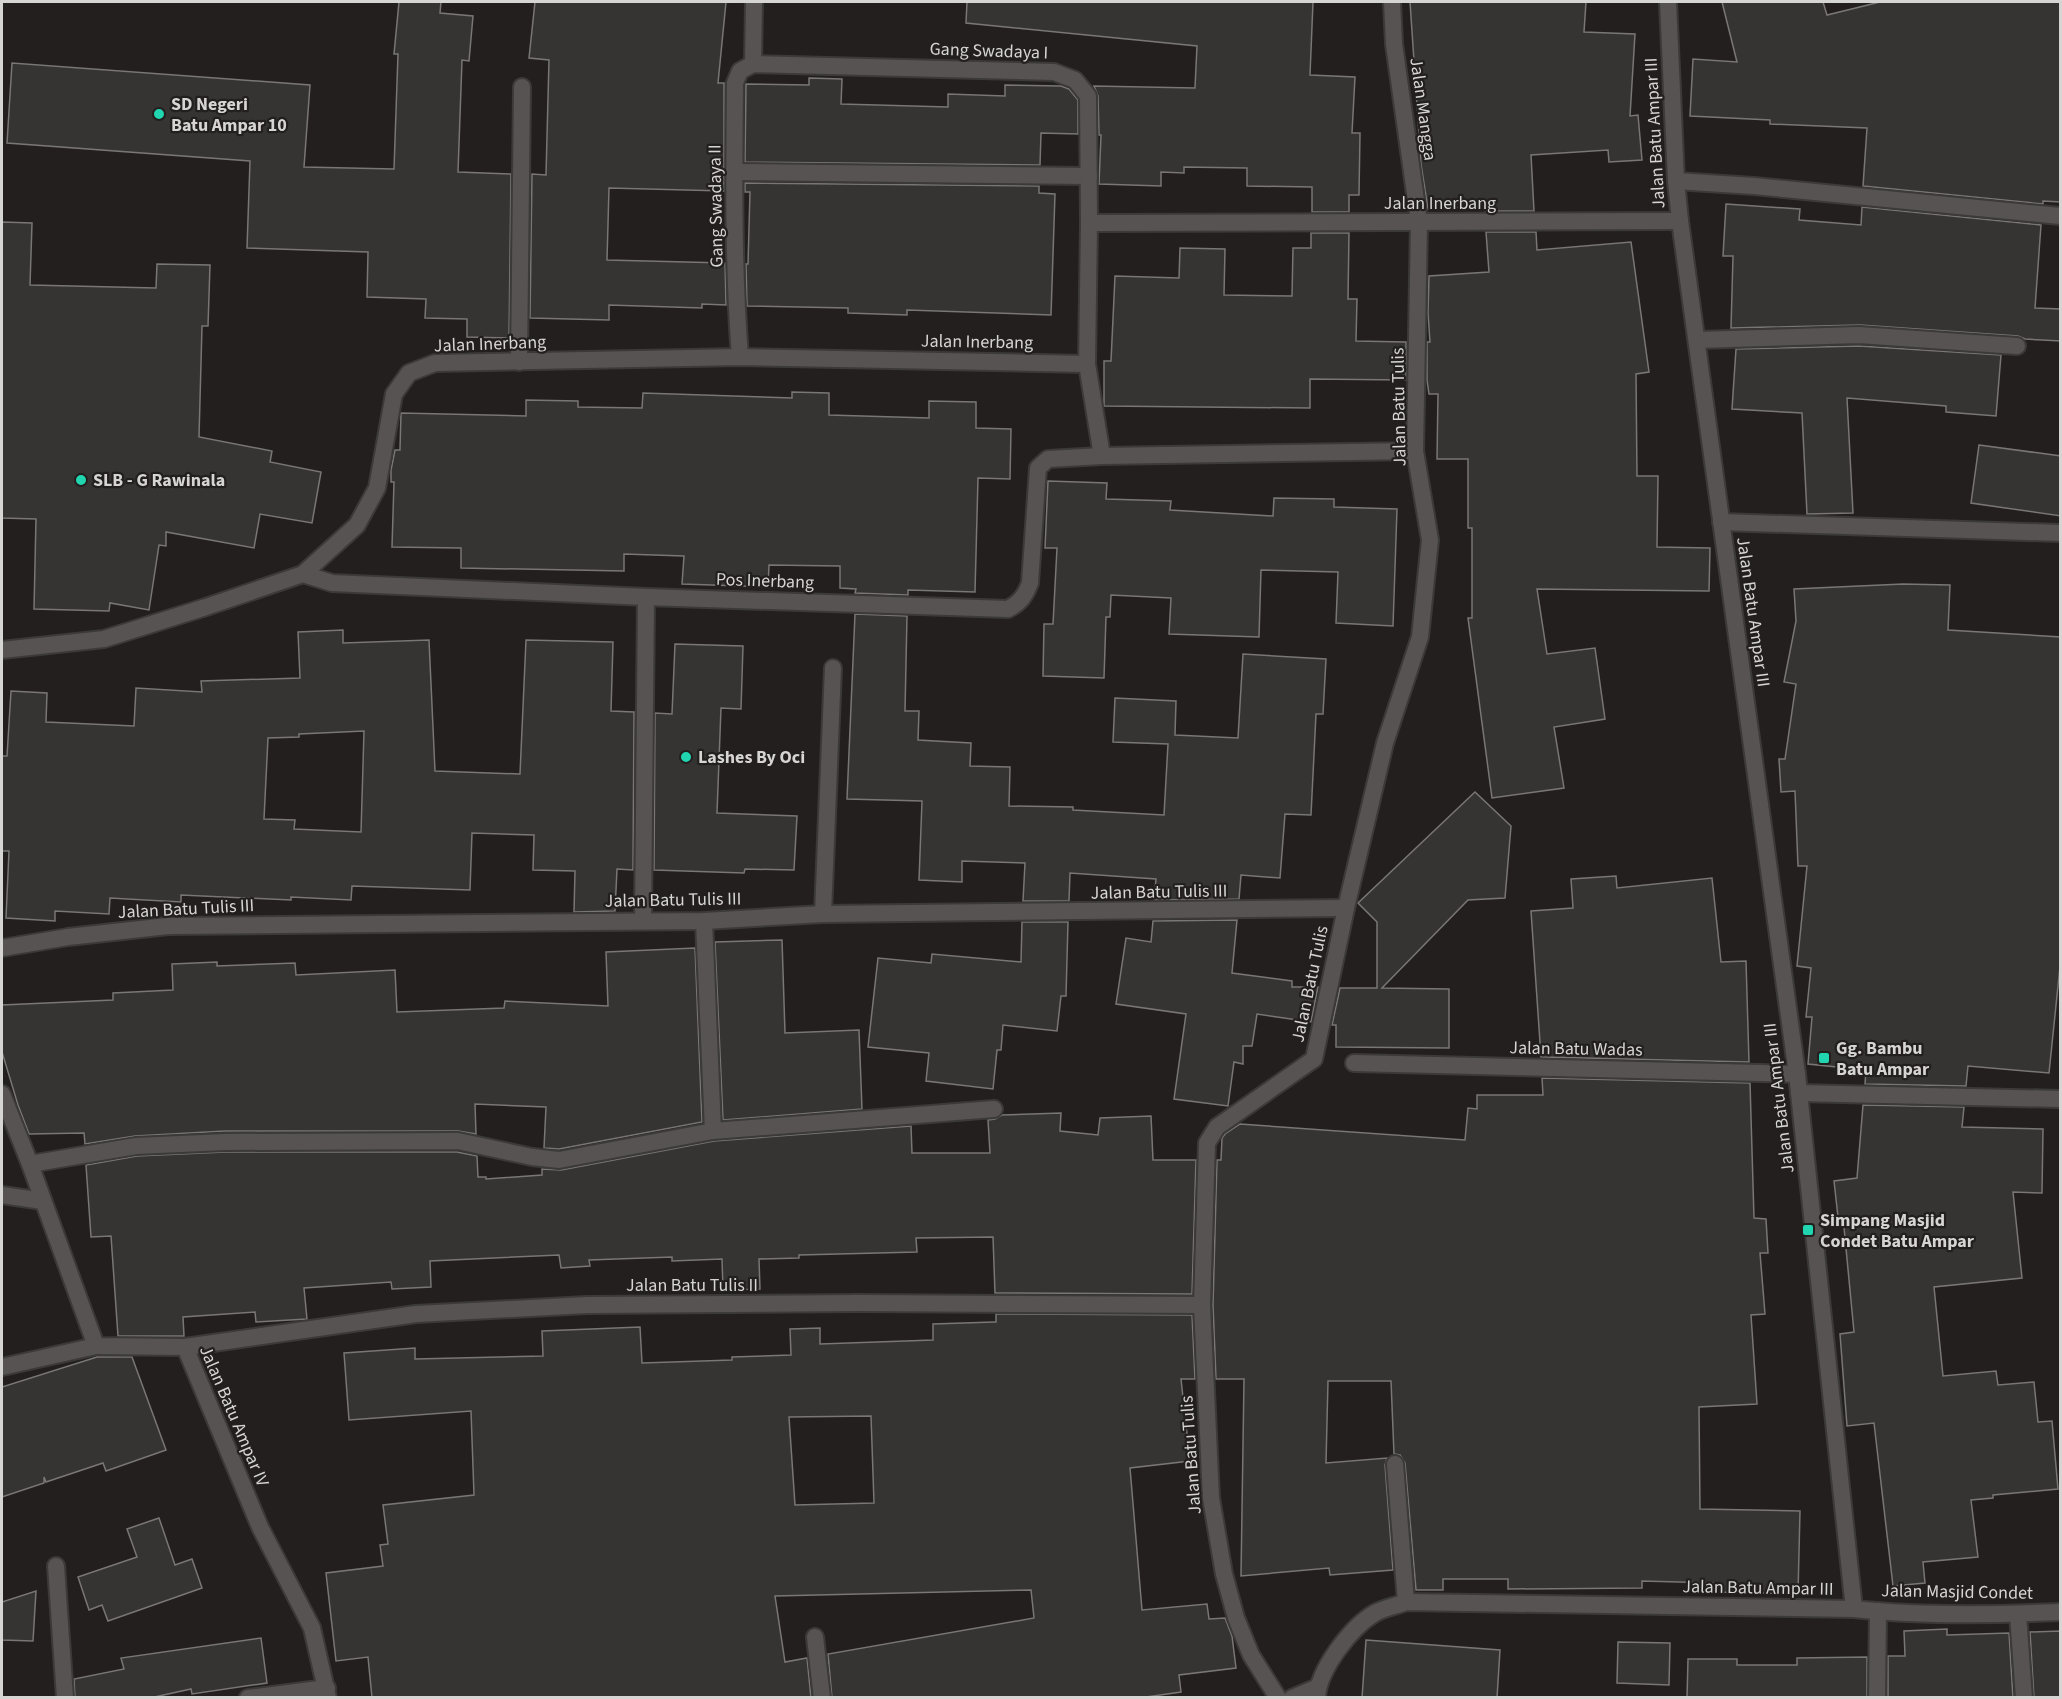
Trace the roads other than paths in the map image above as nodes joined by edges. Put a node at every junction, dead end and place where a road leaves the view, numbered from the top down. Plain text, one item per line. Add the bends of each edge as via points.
1 (754, 2) edge
2 (1392, 2) edge
3 (1668, 2) edge
4 (753, 64) junction
5 (522, 87) dead end
6 (734, 172) junction
7 (1089, 176) junction
8 (1676, 182) junction
9 (2061, 216) edge
10 (1680, 221) junction
11 (1419, 222) junction
12 (1089, 223) junction
13 (1697, 340) junction
14 (2017, 346) dead end
15 (740, 357) junction
16 (519, 362) junction
17 (1087, 364) junction
18 (1415, 451) junction
19 (1102, 456) junction
20 (1721, 522) junction
21 (2061, 533) edge
22 (303, 574) junction
23 (646, 597) junction
24 (2, 650) edge
25 (833, 668) dead end
26 (1346, 908) junction
27 (823, 914) junction
28 (643, 921) junction
29 (704, 921) junction
30 (2, 948) edge
31 (1354, 1063) dead end
32 (1797, 1074) junction
33 (1799, 1093) junction
34 (2, 1094) edge
35 (2061, 1099) edge
36 (994, 1109) dead end
37 (713, 1131) junction
38 (30, 1164) junction
39 (2, 1195) edge
40 (43, 1201) junction
41 (1202, 1305) junction
42 (96, 1346) junction
43 (185, 1347) junction
44 (2, 1367) edge
45 (1395, 1464) dead end
46 (56, 1566) dead end
47 (1406, 1602) junction
48 (1854, 1609) junction
49 (1878, 1611) junction
50 (2061, 1612) edge
51 (2018, 1614) junction
52 (815, 1637) dead end
53 (1318, 1692) edge
54 (327, 1693) edge
55 (65, 1698) edge
56 (248, 1698) edge
57 (822, 1698) edge
58 (1278, 1698) edge
59 (1292, 1698) edge
60 (1877, 1698) edge
61 (2024, 1698) edge

1 - 4 street
2 - 11 street, Jalan Mangga via 1394,44
3 - 8 street, Jalan Batu Ampar III
4 - 6 street, Gang Swadaya II via 740,71 735,83
4 - 7 street, Gang Swadaya I via 1054,72 1075,80 1088,96
5 - 16 street
6 - 7 street
6 - 15 street, Gang Swadaya II
7 - 12 street, Gang Swadaya I
8 - 9 street
8 - 10 street, Jalan Batu Ampar III
10 - 11 street, Jalan Inerbang
10 - 13 street, Jalan Batu Ampar III
11 - 12 street, Jalan Inerbang
11 - 18 street, Jalan Batu Tulis
12 - 17 street
13 - 14 street via 1859,335
13 - 20 street, Jalan Batu Ampar III
15 - 16 street, Jalan Inerbang
15 - 17 street, Jalan Inerbang
16 - 22 street, Jalan Inerbang via 435,363 409,373 394,394 377,488 357,525
17 - 19 street
18 - 19 street
18 - 26 street, Jalan Batu Tulis via 1430,540 1420,637 1385,743
19 - 23 street, Pos Inerbang via 1048,459 1038,468 1030,583 1026,595 1008,609
20 - 21 street
20 - 32 street, Jalan Batu Ampar III
22 - 23 street, Pos Inerbang via 332,583
22 - 24 street, Jalan Inerbang via 104,639
23 - 28 street
25 - 27 street
26 - 27 street, Jalan Batu Tulis III
26 - 41 street, Jalan Batu Tulis via 1314,1059 1217,1127 1207,1143
27 - 29 street, Jalan Batu Tulis III
28 - 29 street, Jalan Batu Tulis III
28 - 30 street, Jalan Batu Tulis III via 168,926
29 - 37 street
31 - 32 street, Jalan Batu Wadas
32 - 33 street, Jalan Batu Ampar III
33 - 35 street
33 - 48 street, Jalan Batu Ampar III
34 - 38 street
36 - 37 street
37 - 38 street via 559,1160 458,1141 237,1142 136,1146
38 - 40 street
39 - 40 street
40 - 42 street
41 - 43 street, Jalan Batu Tulis II via 587,1305 416,1314
41 - 58 street, Jalan Batu Tulis via 1211,1498 1224,1574 1251,1655
42 - 43 street, Jalan Batu Ampar IV
42 - 44 street, Jalan Batu Ampar IV
43 - 54 street, Jalan Batu Ampar IV via 260,1527 312,1628
45 - 47 street
46 - 55 street
47 - 48 street, Jalan Batu Ampar III
47 - 53 street, Jalan Batu Ampar III via 1375,1613 1343,1640
48 - 49 street, Jalan Masjid Condet
49 - 51 street, Jalan Masjid Condet
49 - 60 street
50 - 51 street, Jalan Masjid Condet
51 - 61 street
52 - 57 street
53 - 59 street
54 - 56 street

